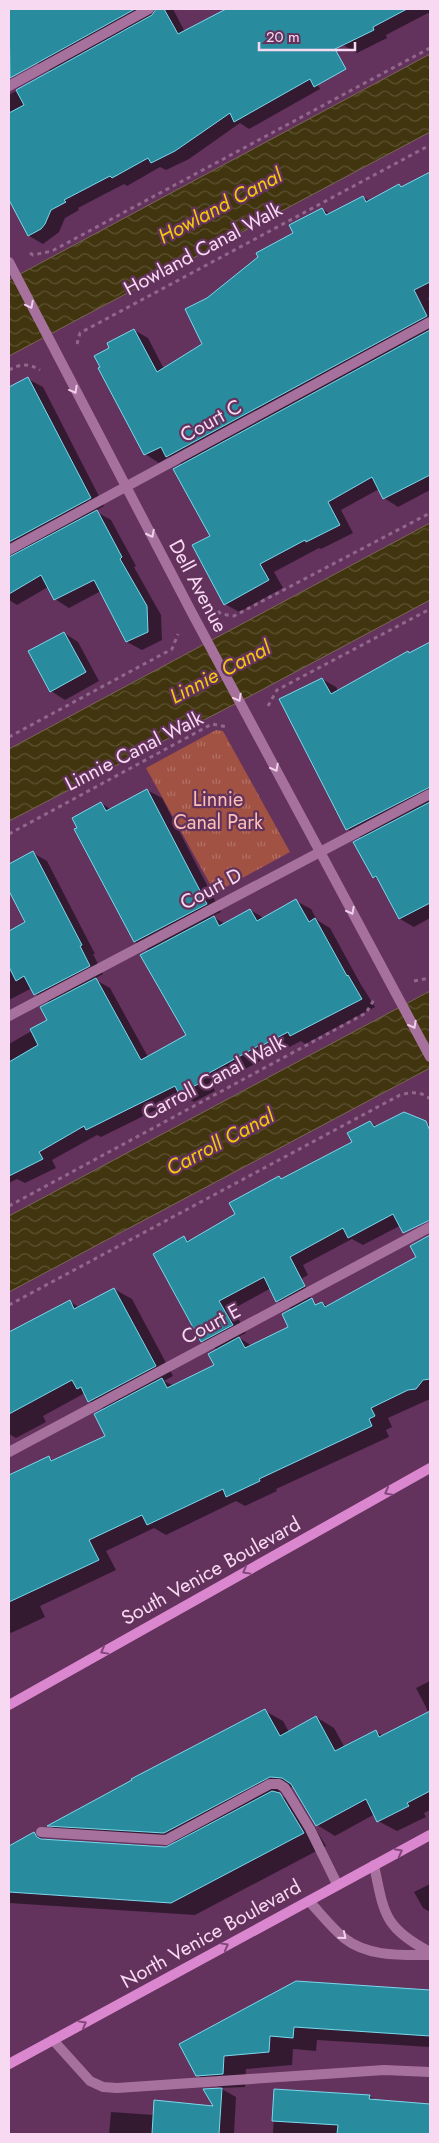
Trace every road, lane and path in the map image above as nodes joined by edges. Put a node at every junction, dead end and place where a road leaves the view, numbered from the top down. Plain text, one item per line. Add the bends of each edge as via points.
1 (149, 9) edge
2 (430, 48) edge
3 (9, 86) edge
4 (430, 145) edge
5 (27, 251) dead end
6 (9, 262) edge
7 (430, 322) edge
8 (61, 365) junction
9 (9, 370) edge
10 (127, 487) junction
11 (9, 550) edge
12 (430, 609) edge
13 (254, 728) junction
14 (430, 794) edge
15 (9, 834) edge
16 (320, 852) junction
17 (430, 978) edge
18 (393, 990) junction
19 (9, 1016) edge
20 (430, 1056) edge
21 (430, 1099) edge
22 (9, 1206) edge
23 (430, 1227) edge
24 (9, 1305) edge
25 (9, 1452) edge
26 (430, 1468) edge
27 (9, 1705) edge
28 (41, 1832) dead end
29 (430, 1835) edge
30 (374, 1865) junction
31 (337, 1884) junction
32 (309, 1901) junction
33 (430, 1954) edge
34 (53, 2040) junction
35 (9, 2064) edge
36 (430, 2072) edge

1 - 3 street
2 - 5 path via 52,251 33,255
4 - 8 path, Howland Canal Walk via 80,333 77,358
6 -> 8 street, Dell Avenue
7 - 10 street, Court C
8 - 9 path, Howland Canal Walk via 46,374 33,366 18,365
8 -> 10 street, Dell Avenue
10 - 11 street, Court C
10 -> 13 street, Dell Avenue
12 - 13 path via 277,690 268,704 272,722
13 - 15 path, Linnie Canal Walk via 238,739 229,727 212,724
13 -> 16 street, Dell Avenue
14 - 16 street, Court D
16 -> 18 street, Dell Avenue
16 - 19 street, Court D
17 - 18 path, Carroll Canal Walk via 403,982
18 -> 20 street, Dell Avenue
18 - 22 path, Carroll Canal Walk via 376,996 366,1013
21 - 24 path via 412,1091 400,1095
23 - 25 street, Court E
26 -> 27 main road, South Venice Boulevard
28 - 31 street via 166,1840 270,1784 280,1784 310,1829
30 -> 29 main road, North Venice Boulevard
30 - 31 main road, North Venice Boulevard
30 - 33 street via 388,1919 408,1941
31 - 32 main road, North Venice Boulevard
32 -> 33 street via 345,1938 365,1949 387,1955
34 -> 32 main road, North Venice Boulevard
34 - 35 main road, North Venice Boulevard
34 - 36 street via 90,2081 117,2088 384,2070

